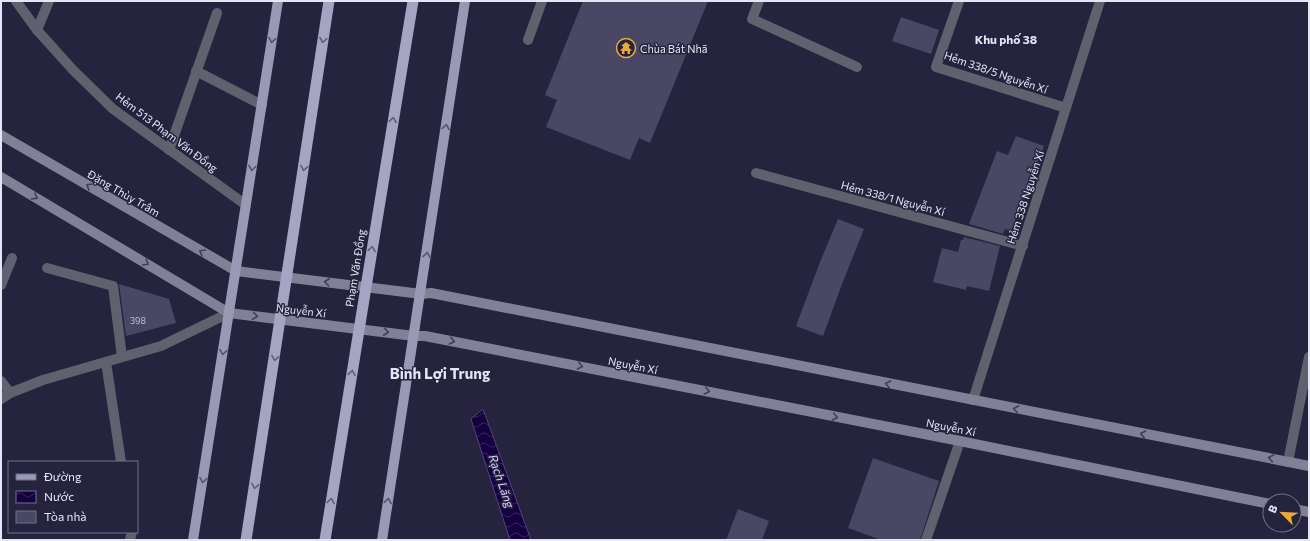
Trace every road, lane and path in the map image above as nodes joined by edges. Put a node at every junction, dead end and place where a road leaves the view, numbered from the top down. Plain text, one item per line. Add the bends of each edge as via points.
1 (16, 1) edge
2 (49, 1) edge
3 (278, 1) edge
4 (329, 1) edge
5 (413, 1) edge
6 (465, 1) edge
7 (542, 1) edge
8 (758, 1) edge
9 (959, 1) edge
10 (1100, 1) edge
11 (217, 13) dead end
12 (37, 30) junction
13 (528, 40) dead end
14 (858, 67) dead end
15 (196, 71) junction
16 (262, 105) junction
17 (1066, 108) junction
18 (1, 135) edge
19 (169, 150) junction
20 (756, 173) dead end
21 (1, 177) edge
22 (246, 205) junction
23 (1023, 246) junction
24 (12, 258) dead end
25 (46, 268) dead end
26 (236, 271) junction
27 (287, 278) junction
28 (1, 285) edge
29 (366, 287) junction
30 (420, 294) junction
31 (229, 313) junction
32 (281, 320) junction
33 (359, 329) junction
34 (414, 336) junction
35 (122, 357) junction
36 (1309, 357) edge
37 (106, 362) junction
38 (1, 381) edge
39 (5, 396) edge
40 (973, 400) junction
41 (960, 441) junction
42 (121, 461) edge
43 (1288, 462) junction
44 (1309, 466) edge
45 (1262, 502) edge
46 (193, 540) edge
47 (246, 540) edge
48 (325, 540) edge
49 (382, 540) edge
50 (926, 540) edge

1 - 12 street, Hẻm 513 Phạm Văn Đồng
2 - 12 street
3 -> 16 main road
4 -> 27 highway
29 -> 5 highway, Phạm Văn Đồng
30 -> 6 main road
7 - 13 street
8 - 14 street via 752,20
9 - 17 street, Hẻm 338/5 Nguyễn Xí via 936,67
10 - 17 street, Hẻm 338 Nguyễn Xí
11 - 15 street
12 - 19 street, Hẻm 513 Phạm Văn Đồng via 113,110
15 - 16 street
15 - 19 street
16 -> 22 main road
17 - 23 street, Hẻm 338 Nguyễn Xí
26 -> 18 main road, Đặng Thùy Trâm
19 - 22 street, Hẻm 513 Phạm Văn Đồng
20 - 23 street, Hẻm 338/1 Nguyễn Xí
21 -> 31 main road
22 - 26 main road
23 - 40 street, Hẻm 338 Nguyễn Xí
24 - 28 street
25 - 35 street via 113,286
26 - 27 main road
26 - 31 main road
29 -> 27 main road
27 - 32 highway
29 - 30 main road
29 - 33 highway, Phạm Văn Đồng
30 - 34 main road
40 -> 30 main road via 431,293
31 -> 32 main road, Nguyễn Xí
31 - 35 street via 160,346
31 -> 46 main road
32 - 33 main road, Nguyễn Xí
32 -> 47 highway
33 -> 34 main road, Nguyễn Xí
48 -> 33 highway, Phạm Văn Đồng
34 -> 41 main road, Nguyễn Xí via 433,337
49 -> 34 main road
35 - 37 street
36 - 43 street
37 - 39 street via 43,380
37 - 42 street
38 - 39 street
43 -> 40 main road
41 - 45 main road, Nguyễn Xí
41 - 50 street
43 - 44 main road

